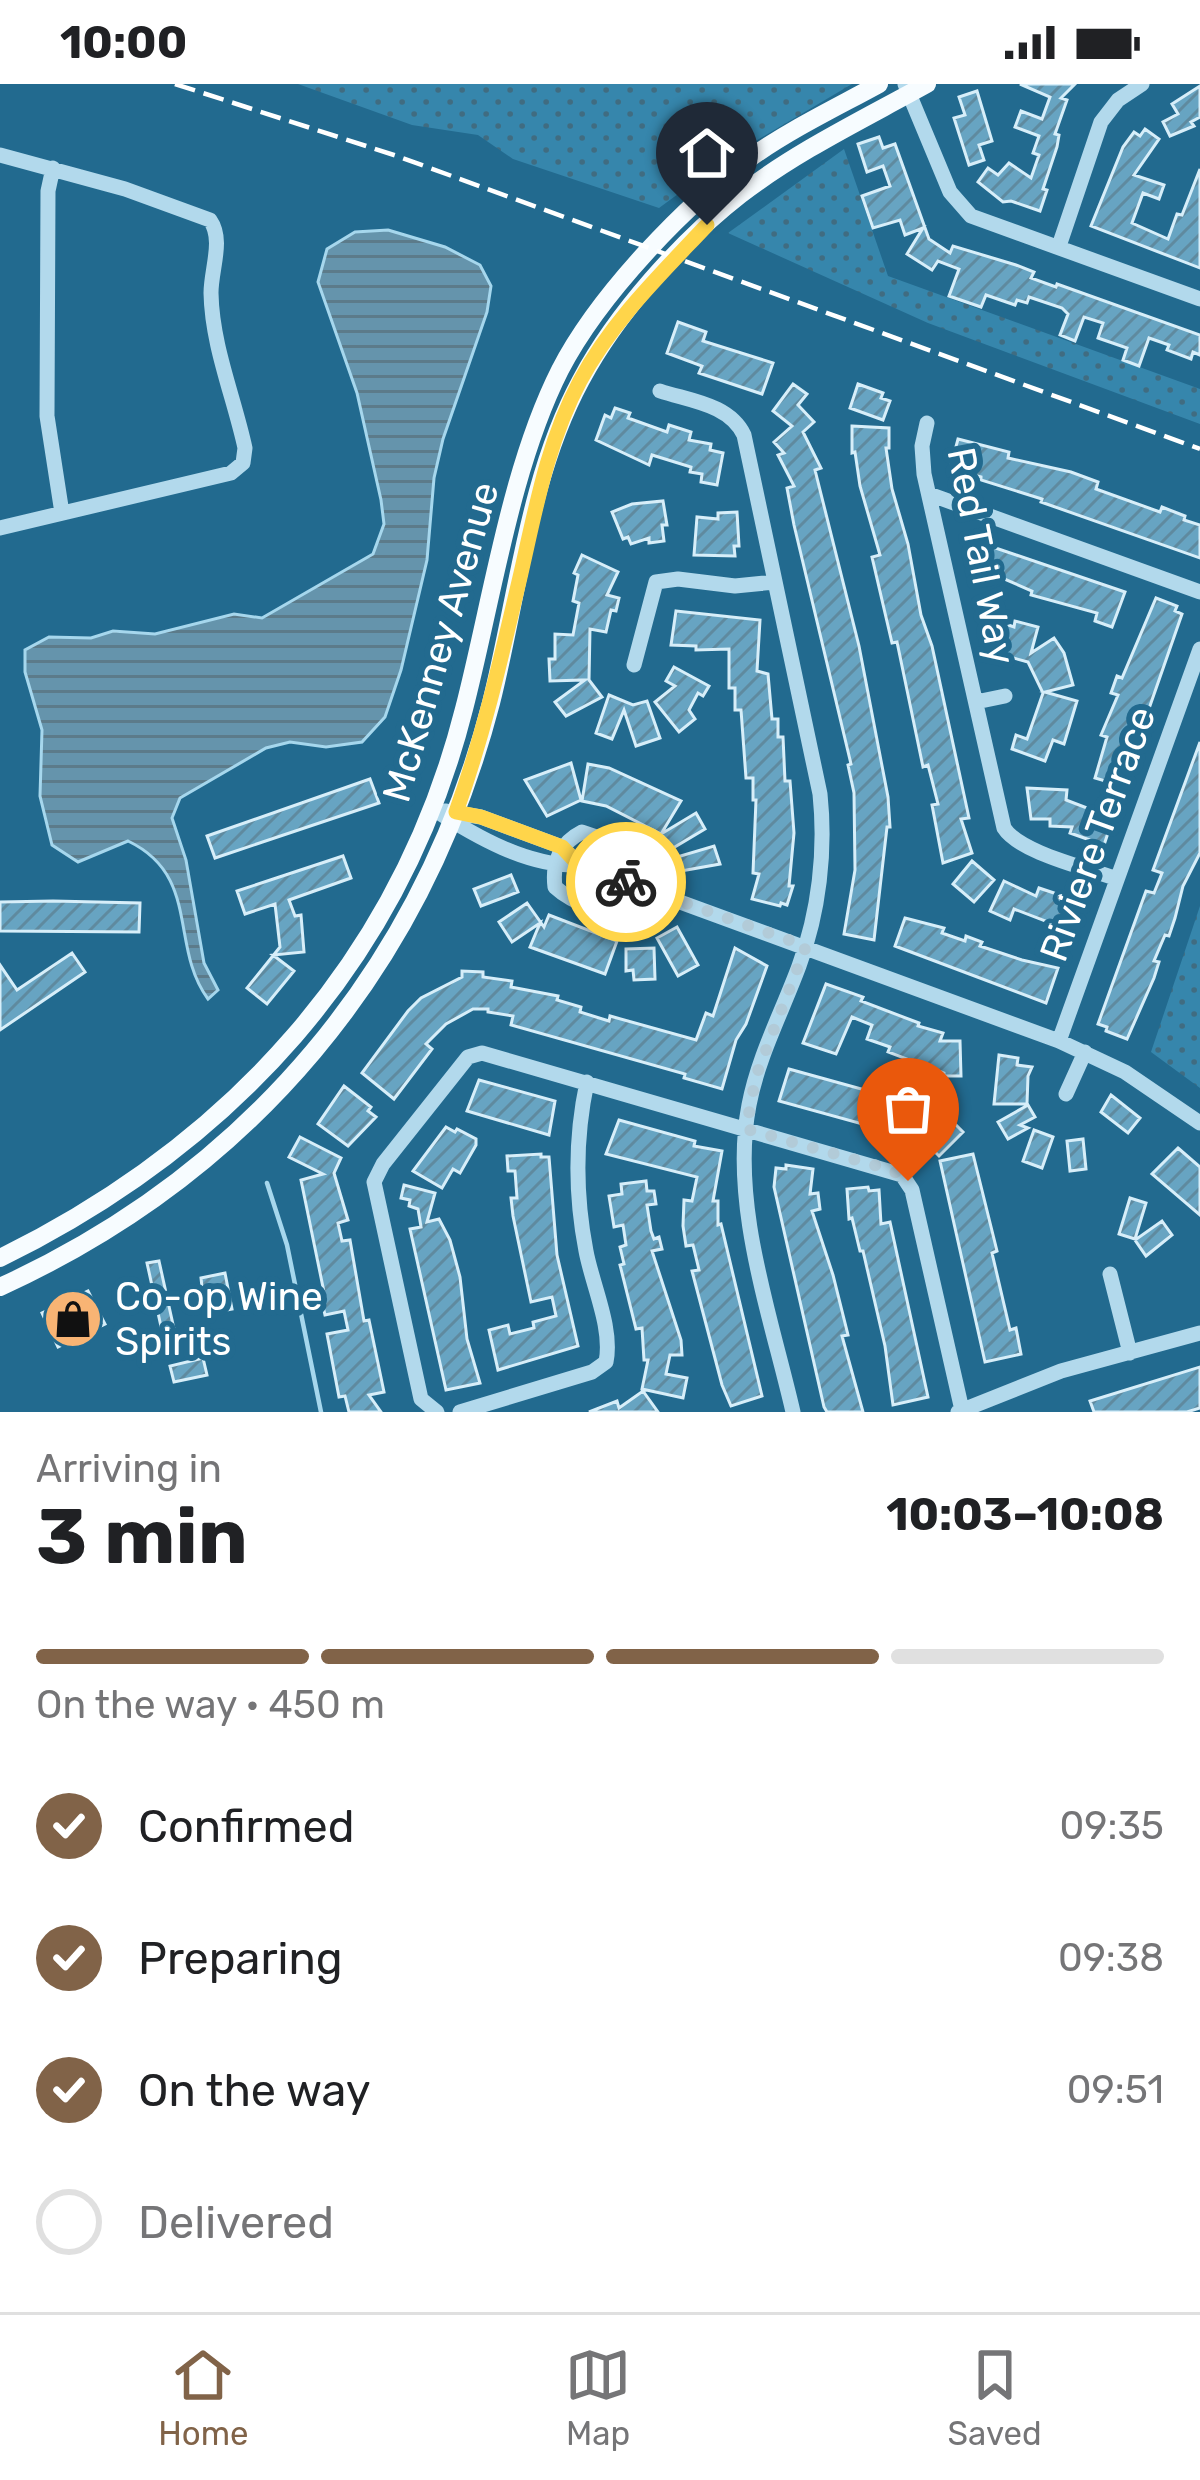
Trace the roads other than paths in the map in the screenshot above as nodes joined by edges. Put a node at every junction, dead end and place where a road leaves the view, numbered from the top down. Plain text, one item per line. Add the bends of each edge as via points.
1 (879, 84) edge
2 (1142, 84) edge
3 (914, 87) edge
4 (0, 155) edge
5 (53, 168) junction
6 (1059, 246) junction
7 (1200, 299) edge
8 (660, 391) dead end
9 (927, 423) dead end
10 (928, 494) junction
11 (62, 513) junction
12 (0, 528) edge
13 (775, 582) junction
14 (1200, 592) edge
15 (1200, 649) edge
16 (634, 665) dead end
17 (1004, 696) dead end
18 (976, 702) junction
19 (433, 808) junction
20 (454, 817) junction
21 (562, 847) junction
22 (579, 865) junction
23 (555, 866) junction
24 (1117, 879) junction
25 (652, 891) junction
26 (806, 946) junction
27 (1059, 1041) junction
28 (1085, 1052) junction
29 (587, 1082) junction
30 (1066, 1094) dead end
31 (1200, 1123) edge
32 (746, 1129) junction
33 (0, 1258) edge
34 (1111, 1274) dead end
35 (0, 1287) edge
36 (1200, 1333) edge
37 (1130, 1353) junction
38 (960, 1411) edge
39 (437, 1412) edge
40 (460, 1412) edge
41 (793, 1412) edge

1 - 19 main road, McKenney Avenue via 754,155 692,207 639,262 562,367 526,460
2 - 6 street via 1101,122
3 - 6 street via 962,208
3 - 20 main road, McKenney Avenue via 738,197 607,338 553,441 490,706
4 - 5 street
5 - 11 street via 47,416
5 - 11 street via 197,213 215,227 213,316 244,448 243,463 231,473
6 - 7 street
8 - 13 street via 740,425
9 - 10 street, Red Tail Way
10 - 14 street
10 - 18 street, Red Tail Way
11 - 12 street
13 - 16 street via 656,582
13 - 26 street via 822,811
15 - 24 street, Riviere Terrace
17 - 18 street, Red Tail Way
18 - 24 street, Red Tail Way via 1006,833
19 - 20 street
19 - 33 main road, McKenney Avenue via 346,969 235,1102 141,1177
20 - 21 street via 481,817
20 - 23 street via 472,834
20 - 35 main road, McKenney Avenue via 377,968 286,1085 149,1202
21 - 22 street
21 - 23 street
21 - 25 street via 589,832 638,851
22 - 23 street
22 - 25 street
23 - 25 street via 559,891 624,917 640,916
24 - 27 street, Riviere Terrace
25 - 26 street
26 - 27 street
26 - 32 street via 756,1076
27 - 28 street
28 - 30 street
28 - 31 street
29 - 32 street
29 - 39 street via 475,1053 376,1175 420,1395
29 - 40 street via 578,1187 606,1362
32 - 38 street via 908,1181
32 - 41 street via 747,1203
34 - 37 street
36 - 37 street
37 - 38 street

